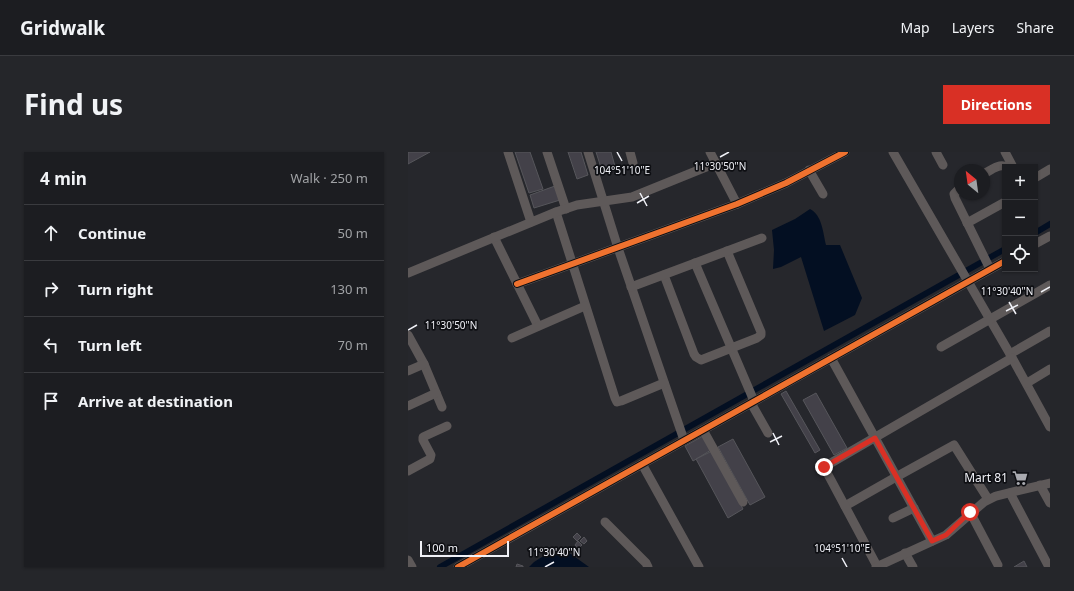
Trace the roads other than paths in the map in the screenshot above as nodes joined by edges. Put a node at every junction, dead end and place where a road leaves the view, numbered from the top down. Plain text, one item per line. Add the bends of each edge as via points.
1 (508, 152) edge
2 (547, 152) edge
3 (588, 152) edge
4 (630, 152) edge
5 (710, 152) edge
6 (845, 152) edge
7 (936, 152) edge
8 (1005, 152) edge
9 (894, 153) edge
10 (633, 163) dead end
11 (716, 163) junction
12 (1011, 164) edge
13 (943, 165) dead end
14 (1002, 165) edge
15 (1050, 169) edge
16 (809, 170) junction
17 (990, 171) edge
18 (1038, 176) edge
19 (823, 194) dead end
20 (956, 200) edge
21 (603, 201) junction
22 (737, 204) junction
23 (1002, 204) edge
24 (566, 209) junction
25 (556, 212) junction
26 (531, 222) junction
27 (967, 223) junction
28 (494, 237) junction
29 (762, 238) dead end
30 (1049, 238) edge
31 (1038, 243) edge
32 (618, 248) junction
33 (727, 251) junction
34 (1002, 261) edge
35 (695, 263) junction
36 (987, 263) junction
37 (572, 265) junction
38 (408, 273) edge
39 (664, 275) junction
40 (967, 281) junction
41 (517, 284) junction
42 (1050, 285) edge
43 (631, 287) junction
44 (585, 306) junction
45 (989, 320) junction
46 (538, 326) junction
47 (1050, 331) edge
48 (408, 335) edge
49 (512, 338) dead end
50 (942, 347) dead end
51 (731, 348) junction
52 (1011, 356) junction
53 (830, 358) junction
54 (424, 364) junction
55 (1050, 369) edge
56 (408, 371) edge
57 (664, 383) junction
58 (1026, 383) junction
59 (436, 393) junction
60 (752, 400) junction
61 (408, 406) edge
62 (442, 407) dead end
63 (447, 426) dead end
64 (1050, 427) edge
65 (703, 430) junction
66 (768, 433) dead end
67 (682, 435) junction
68 (875, 438) junction
69 (642, 464) junction
70 (408, 471) edge
71 (896, 477) junction
72 (1050, 483) edge
73 (1040, 485) junction
74 (1010, 492) junction
75 (988, 499) junction
76 (743, 502) dead end
77 (1050, 503) edge
78 (845, 506) junction
79 (914, 508) junction
80 (970, 512) junction
81 (893, 518) dead end
82 (605, 522) dead end
83 (932, 541) junction
84 (905, 553) junction
85 (408, 560) edge
86 (472, 564) edge
87 (998, 565) dead end
88 (412, 567) edge
89 (458, 567) edge
90 (648, 567) edge
91 (699, 567) edge
92 (877, 567) edge
93 (913, 567) edge
94 (1049, 567) edge

1 - 26 street
2 - 24 street
3 - 21 street
4 - 10 street
5 - 11 street
6 - 16 street
7 - 13 street
8 - 12 street
9 - 40 street
11 - 21 street via 632,197
11 - 22 street
14 - 17 street
15 - 18 street
16 - 19 street
16 - 22 street
20 - 27 street
21 - 24 street
21 - 32 street
22 - 32 street
23 - 27 street
24 - 25 street
25 - 26 street
25 - 37 street
26 - 28 street
27 - 36 street
28 - 38 street
28 - 41 street
29 - 33 street
30 - 31 street
32 - 37 street
32 - 43 street
33 - 35 street
33 - 51 street via 761,332 757,338
34 - 36 street
35 - 39 street
35 - 51 street
36 - 40 street
37 - 41 street
37 - 44 street
39 - 43 street
39 - 51 street via 696,357 701,360
40 - 45 street
40 - 53 street
41 - 46 street
42 - 45 street
43 - 57 street
44 - 46 street
44 - 57 street via 617,402
45 - 50 street
45 - 52 street
46 - 49 street
47 - 52 street
48 - 54 street
51 - 60 street
52 - 58 street
52 - 68 street
53 - 60 street
53 - 68 street
54 - 56 street
54 - 59 street
55 - 58 street
57 - 67 street
58 - 64 street
59 - 61 street
59 - 62 street
60 - 65 street
60 - 66 street
63 - 70 street via 423,437 431,455 430,459
65 - 67 street
65 - 76 street
67 - 69 street
68 - 71 street
68 - 78 street via 824,467
69 - 86 street
69 - 91 street
71 - 75 street via 954,445
71 - 78 street
71 - 79 street
72 - 73 street
73 - 74 street
73 - 77 street
74 - 75 street
74 - 94 street
75 - 80 street
78 - 92 street
79 - 81 street
79 - 83 street
80 - 83 street via 946,535
80 - 87 street
82 - 90 street
83 - 84 street
84 - 92 street
84 - 93 street
85 - 88 street
86 - 89 street

